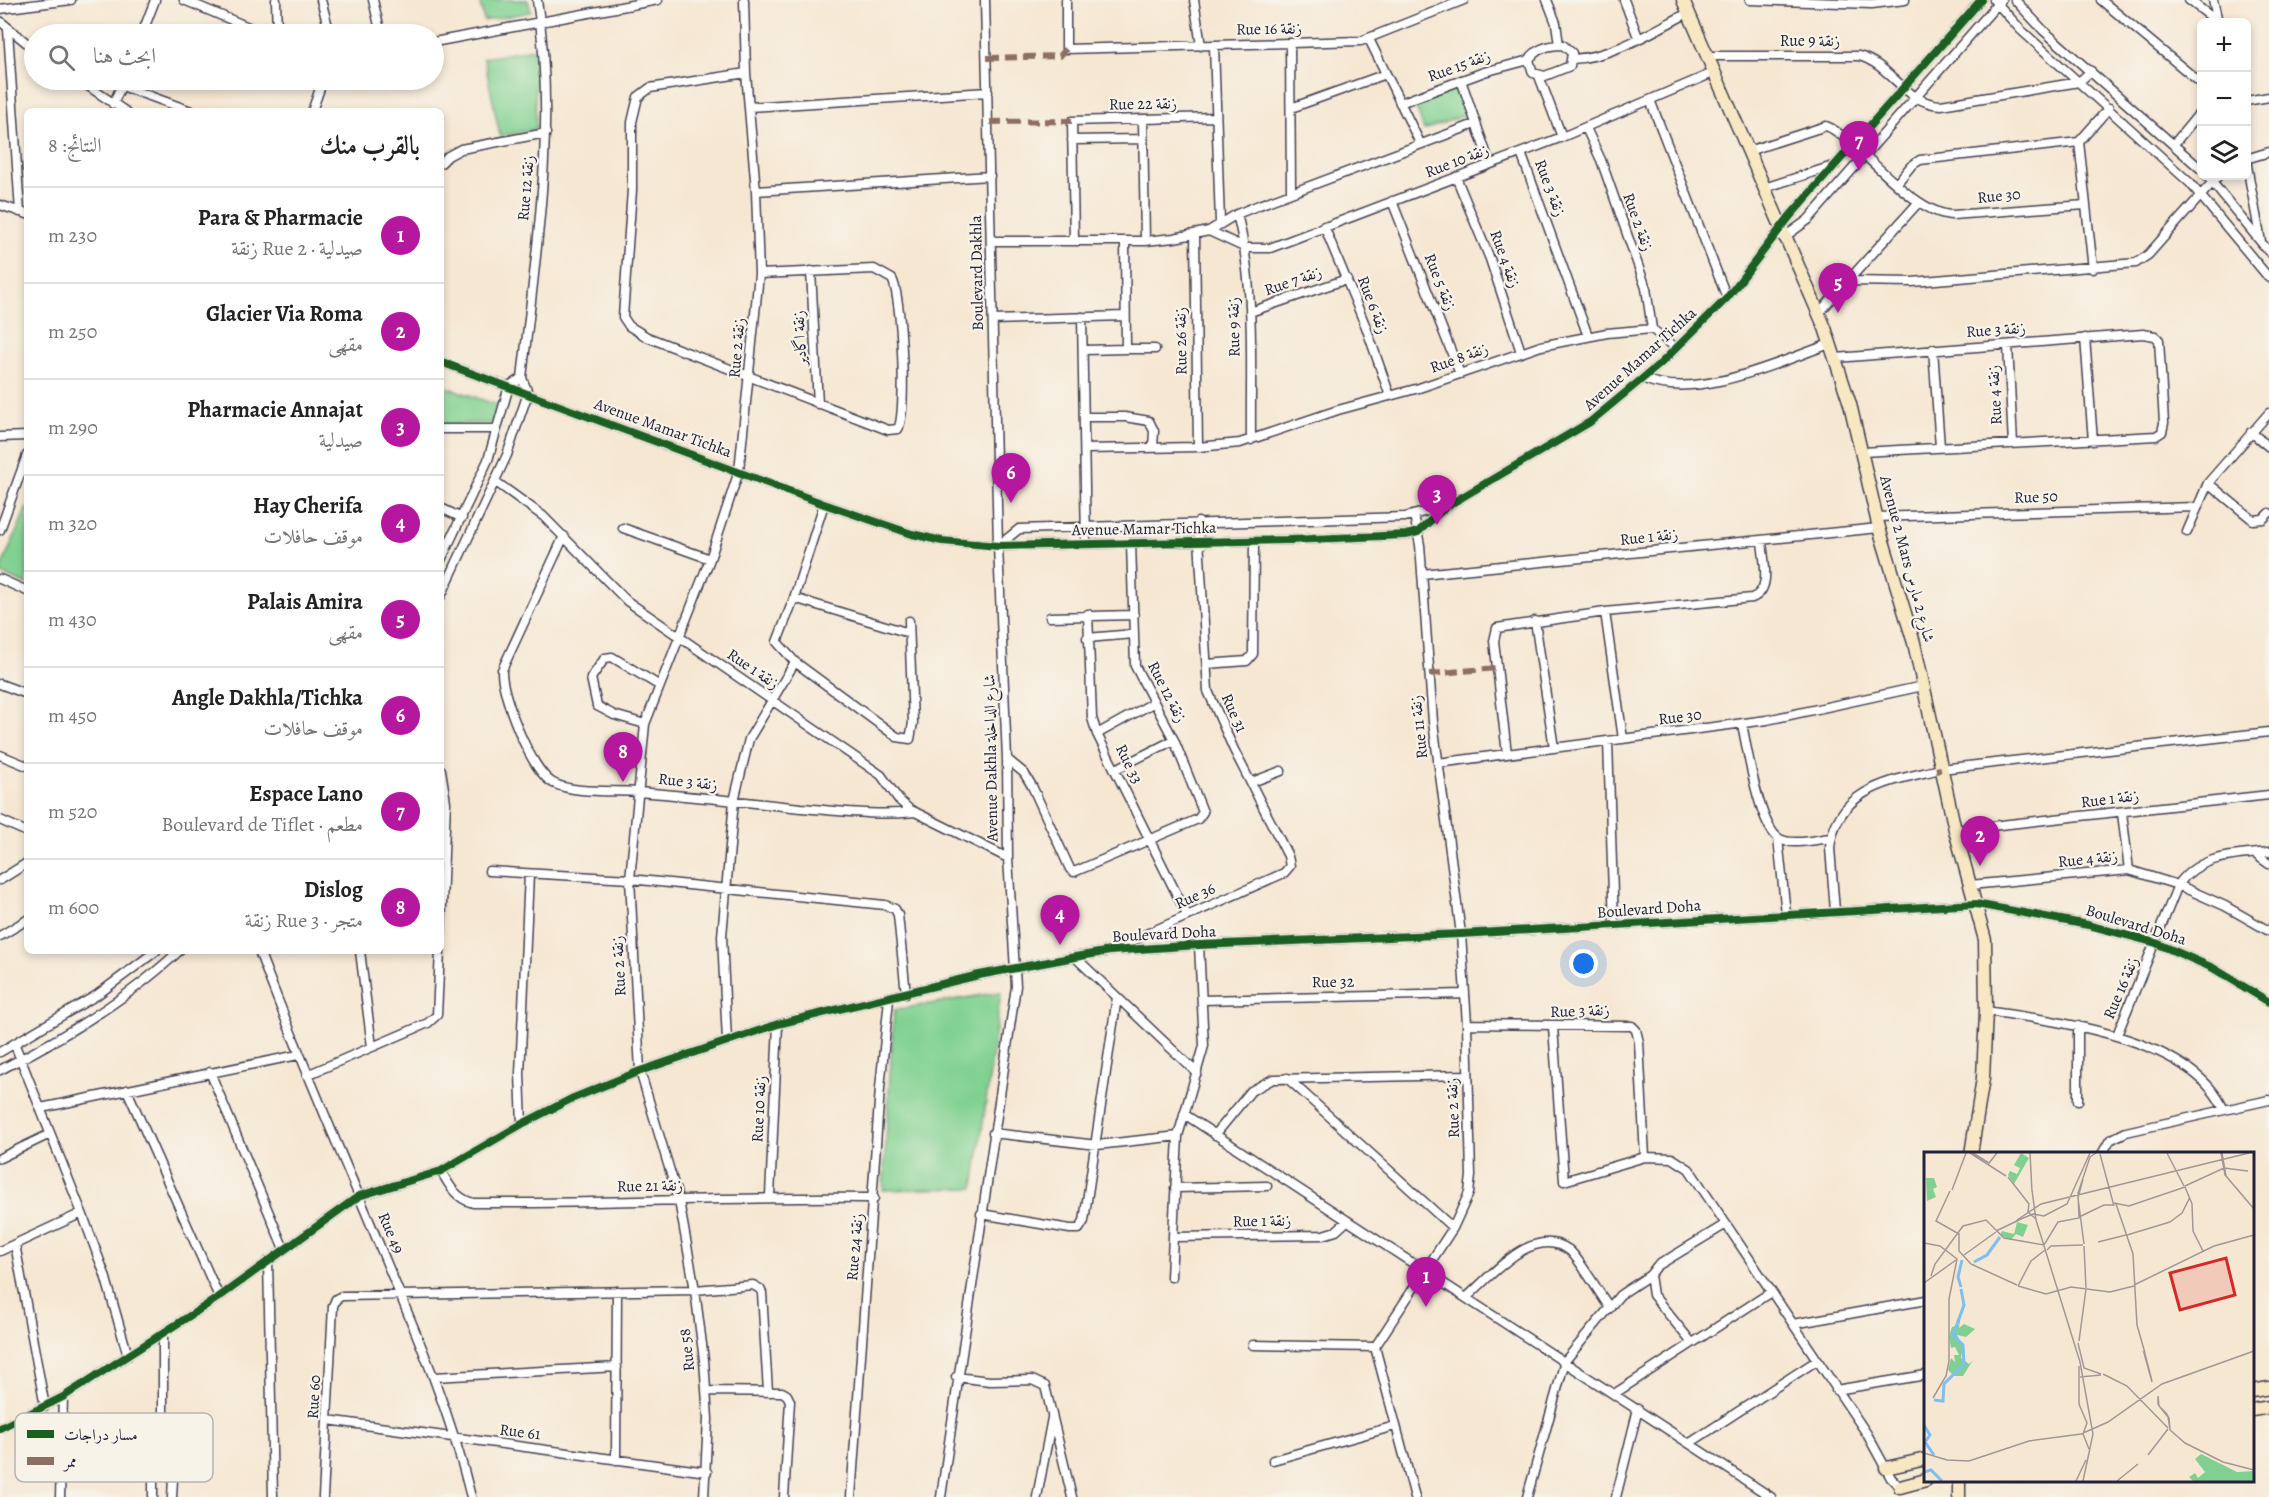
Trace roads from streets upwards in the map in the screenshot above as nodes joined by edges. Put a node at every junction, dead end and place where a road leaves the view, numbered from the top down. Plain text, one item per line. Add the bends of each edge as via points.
1 (71, 0) edge
2 (155, 0) edge
3 (184, 0) edge
4 (276, 0) edge
5 (321, 0) edge
6 (373, 0) edge
7 (537, 0) edge
8 (653, 0) edge
9 (744, 0) edge
10 (985, 0) edge
11 (1066, 0) edge
12 (1194, 0) edge
13 (1464, 0) edge
14 (1547, 0) edge
15 (1623, 0) edge
16 (1683, 0) edge
17 (1750, 0) edge
18 (1981, 0) edge
19 (2015, 0) edge
20 (2101, 0) edge
21 (2189, 0) edge
22 (2213, 0) edge
23 (1904, 1) edge
24 (1997, 1) edge
25 (1444, 4) edge
26 (0, 9) edge
27 (1688, 13) junction
28 (2213, 18) edge
29 (2217, 18) edge
30 (0, 21) edge
31 (540, 21) junction
32 (146, 24) edge
33 (241, 24) edge
34 (277, 24) edge
35 (327, 24) edge
36 (379, 24) edge
37 (8, 30) junction
38 (1638, 37) junction
39 (1369, 39) junction
40 (444, 40) edge
41 (24, 42) edge
42 (1290, 44) junction
43 (1214, 45) junction
44 (1559, 45) junction
45 (1201, 46) junction
46 (1706, 56) junction
47 (1573, 59) junction
48 (1529, 60) junction
49 (2091, 71) junction
50 (746, 73) junction
51 (1713, 73) junction
52 (1386, 74) junction
53 (1539, 76) junction
54 (1461, 80) junction
55 (2197, 80) edge
56 (2079, 82) junction
57 (93, 90) edge
58 (120, 90) edge
59 (140, 90) edge
60 (319, 90) edge
61 (1904, 90) junction
62 (988, 92) junction
63 (2269, 97) edge
64 (1914, 98) junction
65 (1650, 100) junction
66 (2251, 100) edge
67 (1400, 103) junction
68 (113, 104) junction
69 (749, 107) junction
70 (120, 108) edge
71 (184, 108) edge
72 (313, 108) edge
73 (1291, 108) junction
74 (2109, 108) junction
75 (2197, 116) edge
76 (1216, 117) junction
77 (1143, 119) junction
78 (1475, 124) junction
79 (1586, 128) junction
80 (546, 133) junction
81 (1562, 137) junction
82 (1143, 139) junction
83 (1072, 140) junction
84 (2079, 142) junction
85 (1420, 143) junction
86 (2174, 144) junction
87 (1854, 145) junction
88 (1748, 151) junction
89 (2269, 152) edge
90 (1521, 153) junction
91 (1865, 154) junction
92 (2251, 158) edge
93 (444, 160) edge
94 (1490, 164) junction
95 (1836, 165) junction
96 (2197, 165) edge
97 (990, 176) junction
98 (1456, 177) junction
99 (2210, 180) edge
100 (2214, 180) edge
101 (2250, 180) edge
102 (1897, 183) junction
103 (1764, 188) junction
104 (756, 191) junction
105 (1291, 192) junction
106 (2200, 194) junction
107 (1392, 201) junction
108 (1918, 203) junction
109 (0, 205) edge
110 (2085, 205) junction
111 (23, 213) edge
112 (1237, 214) junction
113 (1220, 223) junction
114 (1324, 226) junction
115 (1209, 231) junction
116 (1783, 233) junction
117 (1195, 235) junction
118 (1074, 241) junction
119 (1125, 241) junction
120 (1145, 241) junction
121 (992, 242) junction
122 (2261, 243) junction
123 (1246, 248) junction
124 (2269, 252) edge
125 (2093, 268) junction
126 (811, 271) junction
127 (759, 274) junction
128 (2269, 278) edge
129 (1347, 279) junction
130 (1850, 281) junction
131 (1726, 297) junction
132 (1250, 312) junction
133 (1819, 313) junction
134 (1125, 316) junction
135 (1082, 317) junction
136 (993, 320) junction
137 (1652, 329) junction
138 (1588, 336) junction
139 (2085, 338) junction
140 (1830, 344) junction
141 (2008, 345) junction
142 (1676, 348) junction
143 (1126, 349) junction
144 (1155, 349) dead end
145 (1083, 350) junction
146 (1933, 350) junction
147 (1521, 352) junction
148 (1836, 358) junction
149 (444, 363) edge
150 (1460, 374) junction
151 (750, 377) junction
152 (522, 378) junction
153 (1644, 379) junction
154 (509, 386) junction
155 (528, 393) junction
156 (1390, 396) junction
157 (818, 404) junction
158 (2269, 413) edge
159 (1084, 417) junction
160 (444, 429) edge
161 (497, 429) junction
162 (2251, 432) junction
163 (24, 436) edge
164 (0, 438) edge
165 (1251, 440) junction
166 (2093, 441) junction
167 (2013, 444) junction
168 (1198, 447) junction
169 (1940, 447) junction
170 (2269, 447) edge
171 (1153, 448) junction
172 (1085, 449) junction
173 (1862, 452) junction
174 (739, 471) junction
175 (23, 482) edge
176 (496, 482) junction
177 (2208, 483) junction
178 (824, 504) junction
179 (1447, 506) junction
180 (2196, 507) junction
181 (444, 509) edge
182 (2269, 513) edge
183 (1414, 515) junction
184 (462, 518) junction
185 (1198, 522) junction
186 (1878, 523) junction
187 (1086, 526) junction
188 (623, 528) dead end
189 (0, 530) edge
190 (1418, 532) junction
191 (2187, 532) dead end
192 (564, 536) junction
193 (1254, 541) junction
194 (1762, 541) junction
195 (1198, 542) junction
196 (1131, 543) junction
197 (1086, 544) junction
198 (998, 546) junction
199 (444, 555) edge
200 (710, 559) junction
201 (1422, 574) junction
202 (0, 579) edge
203 (24, 590) edge
204 (444, 590) edge
205 (794, 598) junction
206 (1605, 612) junction
207 (1088, 614) junction
208 (1134, 615) junction
209 (1050, 617) dead end
210 (909, 621) dead end
211 (1535, 621) junction
212 (909, 633) junction
213 (1134, 634) junction
214 (1087, 638) junction
215 (680, 639) junction
216 (795, 662) junction
217 (1207, 664) junction
218 (0, 684) edge
219 (660, 686) junction
220 (1923, 686) junction
221 (24, 693) edge
222 (771, 699) junction
223 (1153, 703) junction
224 (645, 724) junction
225 (1742, 724) junction
226 (2269, 732) edge
227 (1097, 734) junction
228 (1623, 739) junction
229 (1174, 740) junction
230 (1608, 741) junction
231 (1554, 748) junction
232 (1507, 754) junction
233 (0, 755) edge
234 (1007, 759) junction
235 (1438, 762) junction
236 (24, 765) edge
237 (1116, 769) junction
238 (1939, 770) junction
239 (1281, 771) dead end
240 (444, 780) edge
241 (1252, 782) junction
242 (638, 792) junction
243 (2269, 795) edge
244 (734, 801) junction
245 (915, 812) junction
246 (2122, 813) junction
247 (0, 820) edge
248 (1955, 830) junction
249 (24, 831) edge
250 (1778, 838) junction
251 (1832, 838) junction
252 (1149, 842) junction
253 (2269, 852) edge
254 (444, 853) edge
255 (2255, 854) junction
256 (1008, 858) junction
257 (2269, 864) edge
258 (24, 865) edge
259 (1290, 866) joint
260 (2128, 870) junction
261 (489, 871) dead end
262 (529, 874) junction
263 (630, 879) junction
264 (0, 880) edge
265 (1970, 885) junction
266 (2178, 885) junction
267 (725, 889) junction
268 (1976, 904) junction
269 (1835, 911) junction
270 (1786, 914) junction
271 (1187, 915) junction
272 (24, 922) edge
273 (1614, 925) junction
274 (2269, 931) edge
275 (1461, 934) junction
276 (0, 936) edge
277 (2156, 943) junction
278 (1200, 945) junction
279 (1110, 951) junction
280 (152, 954) edge
281 (157, 954) edge
282 (176, 954) edge
283 (261, 954) edge
284 (360, 954) edge
285 (440, 954) edge
286 (1075, 957) junction
287 (165, 964) junction
288 (1014, 969) junction
289 (906, 994) junction
290 (1465, 994) junction
291 (1117, 997) junction
292 (889, 999) junction
293 (1202, 1000) junction
294 (2269, 1002) edge
295 (1986, 1011) junction
296 (778, 1024) junction
297 (1467, 1024) junction
298 (2078, 1026) junction
299 (1553, 1028) junction
300 (2117, 1035) junction
301 (727, 1041) junction
302 (15, 1045) junction
303 (372, 1047) junction
304 (0, 1052) edge
305 (298, 1055) junction
306 (20, 1060) junction
307 (0, 1070) edge
308 (639, 1071) junction
309 (210, 1072) junction
310 (1197, 1073) junction
311 (307, 1075) junction
312 (1467, 1075) junction
313 (1287, 1078) junction
314 (127, 1090) junction
315 (2269, 1100) edge
316 (2078, 1101) dead end
317 (41, 1108) junction
318 (2224, 1110) junction
319 (1184, 1114) junction
320 (522, 1124) junction
321 (993, 1133) junction
322 (50, 1134) junction
323 (1215, 1135) junction
324 (1178, 1136) junction
325 (1097, 1145) junction
326 (1971, 1152) edge
327 (2103, 1152) edge
328 (1645, 1157) junction
329 (0, 1158) edge
330 (441, 1171) junction
331 (1267, 1186) dead end
332 (1175, 1188) junction
333 (359, 1196) junction
334 (770, 1196) junction
335 (874, 1197) junction
336 (679, 1201) junction
337 (82, 1213) junction
338 (981, 1214) junction
339 (1347, 1221) junction
340 (1726, 1224) junction
341 (1453, 1228) junction
342 (1173, 1237) junction
343 (15, 1244) junction
344 (284, 1248) junction
345 (0, 1251) edge
346 (268, 1261) junction
347 (1425, 1270) junction
348 (1650, 1275) junction
349 (1171, 1277) dead end
350 (695, 1290) junction
351 (617, 1291) junction
352 (1771, 1292) junction
353 (1467, 1296) junction
354 (219, 1297) junction
355 (401, 1297) junction
356 (1924, 1300) edge
357 (1610, 1308) junction
358 (1793, 1324) junction
359 (164, 1333) junction
360 (1692, 1343) junction
361 (1253, 1346) dead end
362 (1375, 1347) junction
363 (128, 1356) junction
364 (1816, 1360) junction
365 (1565, 1361) junction
366 (618, 1367) junction
367 (1924, 1375) edge
368 (434, 1377) junction
369 (956, 1377) junction
370 (2269, 1388) edge
371 (1836, 1390) junction
372 (706, 1391) junction
373 (2254, 1391) edge
374 (768, 1392) junction
375 (1614, 1394) junction
376 (63, 1397) junction
377 (45, 1407) junction
378 (2269, 1407) edge
379 (1638, 1409) junction
380 (2254, 1410) edge
381 (32, 1413) edge
382 (63, 1413) edge
383 (163, 1413) edge
384 (1053, 1413) junction
385 (328, 1420) junction
386 (15, 1421) edge
387 (1395, 1426) junction
388 (0, 1428) edge
389 (457, 1439) junction
390 (1690, 1443) junction
391 (1924, 1459) edge
392 (616, 1460) junction
393 (1273, 1460) dead end
394 (1886, 1468) junction
395 (707, 1472) junction
396 (1924, 1481) edge
397 (60, 1482) edge
398 (173, 1482) edge
399 (1900, 1487) joint
400 (60, 1497) edge
401 (172, 1497) edge
402 (273, 1497) edge
403 (324, 1497) edge
404 (471, 1497) edge
405 (704, 1497) edge
406 (784, 1497) edge
407 (851, 1497) edge
408 (940, 1497) edge
409 (1038, 1497) edge
410 (1072, 1497) edge
411 (1415, 1497) edge
412 (1527, 1497) edge
413 (1616, 1497) edge
414 (1771, 1497) edge

1 - 26 street
2 - 32 street
3 - 33 street
4 - 34 street
5 - 35 street
6 - 36 street
7 - 31 street, Rue 12 زنقة
8 - 31 street
9 - 50 street, Rue 2 زنقة
10 - 62 street, Boulevard Dakhla
11 - 45 street, Rue 16 زنقة via 1066,49
12 - 45 street
13 - 25 street, Rue 16 زنقة
14 - 44 street
15 - 38 street
16 - 27 street, Avenue 2 Mars شارع 2 مارس
17 - 23 street via 1853,4
18 - 61 street
19 - 49 street
20 - 55 street
21 - 28 street
22 - 29 street
24 - 56 street via 2021,30
24 - 64 street
25 - 39 street, Rue 16 زنقة
27 - 38 street
27 - 46 street, Avenue 2 Mars شارع 2 مارس
30 - 37 street
31 - 40 street
31 - 80 street, Rue 12 زنقة
37 - 41 street
37 - 111 street
38 - 47 street via 1599,55
39 - 42 street, Rue 16 زنقة
39 - 52 street
42 - 43 street, Rue 16 زنقة
42 - 73 street
43 - 45 street, Rue 16 زنقة
43 - 76 street
44 - 47 street via 1570,49
44 - 48 street, Rue 15 زنقة via 1534,52
46 - 51 street, Avenue 2 Mars شارع 2 مارس
46 - 61 street, Rue 9 زنقة via 1859,56 1872,62
47 - 53 street via 1566,69
48 - 53 street via 1530,69
48 - 54 street, Rue 15 زنقة
49 - 56 street
49 - 86 street
50 - 69 street, Rue 2 زنقة
50 - 151 street via 650,88 638,97 632,122 632,190 622,312 629,326 646,337
51 - 65 street, Rue 10 زنقة
51 - 88 street, Avenue 2 Mars شارع 2 مارس
52 - 67 street
52 - 73 street
53 - 81 street
54 - 67 street, Rue 15 زنقة
54 - 78 street
56 - 64 street via 1941,105
56 - 74 street
57 - 68 street
58 - 68 street
59 - 71 street
60 - 72 street
61 - 64 street, Rue 9 زنقة
61 - 87 street
62 - 69 street
62 - 97 street, Boulevard Dakhla
63 - 66 street
64 - 91 street
65 - 79 street, Rue 10 زنقة
65 - 131 street
67 - 85 street
68 - 70 street
69 - 104 street, Rue 2 زنقة
73 - 105 street
74 - 84 street
74 - 106 street
75 - 86 street
76 - 77 street, Rue 22 زنقة
76 - 113 street
77 - 82 street
77 - 83 street, Rue 22 زنقة via 1072,120
78 - 85 street
78 - 94 street
79 - 81 street, Rue 10 زنقة
79 - 137 street, Rue 2 زنقة via 1646,288
80 - 93 street via 461,150
80 - 152 street, Rue 12 زنقة
81 - 90 street, Rue 10 زنقة
82 - 83 street
82 - 120 street
83 - 118 street
84 - 102 street via 1922,160 1911,166
84 - 110 street
85 - 105 street
86 - 96 street
87 - 88 street via 1831,128 1821,126
87 - 91 street
87 - 95 street
88 - 103 street, Avenue 2 Mars شارع 2 مارس
89 - 92 street
90 - 94 street, Rue 10 زنقة
90 - 138 street, Rue 3 زنقة
91 - 102 street
91 - 116 street via 1808,220
94 - 98 street, Rue 10 زنقة
95 - 103 street
95 - 116 street
97 - 104 street
97 - 121 street, Boulevard Dakhla
98 - 107 street, Rue 10 زنقة
98 - 147 street, Rue 4 زنقة via 1492,265
99 - 106 street
100 - 122 street
101 - 122 street
102 - 108 street
103 - 116 street, Avenue 2 Mars شارع 2 مارس
104 - 127 street, Rue 2 زنقة
105 - 112 street
106 - 125 street via 2143,260
106 - 128 street
107 - 114 street, Rue 10 زنقة
107 - 150 street, Rue 5 زنقة
108 - 110 street, Rue 30 via 1943,215
108 - 130 street
109 - 111 street
110 - 125 street
112 - 113 street
112 - 123 street, Rue 9 زنقة
113 - 115 street
114 - 123 street, Rue 10 زنقة via 1270,248
114 - 129 street, Rue 6 زنقة
115 - 117 street
115 - 123 street, Rue 10 زنقة
116 - 131 street, Avenue Mamar Tichka
116 - 133 street, Avenue 2 Mars شارع 2 مارس
117 - 120 street
117 - 168 street, Rue 26 زنقة
118 - 119 street
118 - 121 street
119 - 120 street
119 - 134 street
121 - 136 street, Boulevard Dakhla
122 - 124 street
123 - 132 street, Rue 9 زنقة
125 - 130 street via 1896,283
126 - 127 street
126 - 157 street, زنقة اگادير
126 - 157 street via 879,270 892,279 899,303 902,421 898,429 888,430
127 - 151 street, Rue 2 زنقة
129 - 132 street, Rue 7 زنقة
129 - 156 street, Rue 6 زنقة
130 - 133 street
131 - 142 street, Avenue Mamar Tichka
132 - 165 street, Rue 9 زنقة
133 - 140 street, Avenue 2 Mars شارع 2 مارس
134 - 135 street
134 - 143 street
135 - 136 street
135 - 145 street
136 - 198 street, Boulevard Dakhla
137 - 138 street, Rue 8 زنقة
137 - 142 street
138 - 147 street, Rue 8 زنقة
139 - 141 street, Rue 3 زنقة
139 - 166 street
139 - 166 street, Rue 3 زنقة via 2143,334 2157,337 2164,413 2162,432 2142,439
140 - 148 street, Avenue 2 Mars شارع 2 مارس
140 - 153 street via 1703,384 1672,386
141 - 146 street, Rue 3 زنقة
141 - 167 street, Rue 4 زنقة
142 - 153 street, Avenue Mamar Tichka
143 - 144 street
143 - 145 street
145 - 159 street
146 - 148 street, Rue 3 زنقة
146 - 169 street
147 - 150 street, Rue 8 زنقة
148 - 173 street, Avenue 2 Mars شارع 2 مارس
149 - 154 street, Avenue Mamar Tichka
150 - 156 street, Rue 8 زنقة
151 - 157 street
151 - 174 street, Rue 2 زنقة
152 - 154 street
152 - 155 street, Rue 12 زنقة
153 - 179 street, Avenue Mamar Tichka via 1581,428
154 - 155 street, Avenue Mamar Tichka
154 - 161 street
155 - 174 street, Avenue Mamar Tichka
155 - 176 street
156 - 165 street, Rue 8 زنقة
158 - 162 street
159 - 171 street via 1149,421 1154,431
159 - 172 street
160 - 161 street
161 - 184 street
162 - 170 street
162 - 177 street
163 - 164 street
165 - 168 street, Rue 8 زنقة
166 - 167 street
167 - 169 street
168 - 171 street, Rue 8 زنقة
169 - 173 street
171 - 172 street, Rue 8 زنقة
172 - 187 street
173 - 186 street, Avenue 2 Mars شارع 2 مارس
174 - 178 street, Avenue Mamar Tichka
174 - 200 street, Rue 2 زنقة
175 - 189 street
176 - 192 street, Rue 1 زنقة via 532,506
176 - 204 street
177 - 180 street
177 - 182 street via 2249,518 2260,520
178 - 198 street, Avenue Mamar Tichka via 912,534
178 - 205 street
179 - 183 street, Avenue Mamar Tichka
179 - 190 street, Avenue Mamar Tichka
180 - 186 street, Rue 50
180 - 191 street
181 - 184 street
183 - 185 street, Avenue Mamar Tichka
183 - 190 street, Rue 11 زنقة
184 - 199 street
185 - 187 street, Avenue Mamar Tichka
185 - 195 street, Rue 31
186 - 194 street, Rue 1 زنقة
186 - 220 street, Avenue 2 Mars شارع 2 مارس
187 - 197 street
187 - 198 street, Avenue Mamar Tichka via 1019,529
188 - 200 street
190 - 193 street, Avenue Mamar Tichka via 1395,537
190 - 201 street, Rue 11 زنقة
192 - 215 street, Rue 1 زنقة via 615,591
192 - 242 street, Rue 3 زنقة via 504,663 503,683 528,748 546,778 568,788
193 - 195 street, Avenue Mamar Tichka
193 - 217 street via 1253,654 1247,661
194 - 201 street, Rue 1 زنقة
194 - 206 street via 1765,585 1756,597
195 - 196 street, Avenue Mamar Tichka
195 - 217 street, Rue 31
196 - 197 street, Avenue Mamar Tichka
196 - 208 street, Rue 12 زنقة
197 - 198 street, Avenue Mamar Tichka
198 - 234 street, Avenue Dakhla شارع الداخلة
200 - 215 street, Rue 2 زنقة
201 - 235 street, Rue 11 زنقة
202 - 203 street
205 - 212 street
205 - 216 street via 777,642
206 - 211 street
206 - 228 street
207 - 208 street
207 - 209 street
207 - 214 street, Rue 33
208 - 213 street, Rue 12 زنقة
210 - 212 street
211 - 231 street
211 - 232 street via 1501,626 1496,631
212 - 216 street via 913,723 910,739 897,737
213 - 214 street
213 - 223 street, Rue 12 زنقة via 1135,666
214 - 227 street, Rue 33 via 1092,718
215 - 219 street, Rue 2 زنقة
215 - 222 street, Rue 1 زنقة
216 - 222 street
217 - 241 street, Rue 31 via 1208,691
218 - 221 street
219 - 224 street, Rue 2 زنقة
219 - 224 street via 612,657 605,658 591,678 597,706
220 - 225 street, Rue 30
220 - 238 street, Avenue 2 Mars شارع 2 مارس
222 - 244 street via 749,739
222 - 245 street, Rue 1 زنقة via 881,775 899,800
223 - 227 street
223 - 229 street, Rue 12 زنقة
224 - 242 street, Rue 2 زنقة
225 - 228 street, Rue 30
225 - 250 street via 1760,800 1768,824
226 - 238 street
227 - 237 street, Rue 33
228 - 230 street, Rue 30
229 - 237 street
229 - 252 street, Rue 12 زنقة via 1203,812 1198,819
230 - 231 street, Rue 30
230 - 273 street
231 - 232 street, Rue 30
232 - 235 street, Rue 30
233 - 236 street
234 - 252 street via 1032,786 1074,873
234 - 256 street, Avenue Dakhla شارع الداخلة
235 - 275 street, Rue 11 زنقة
237 - 252 street, Rue 33
238 - 248 street, Avenue 2 Mars شارع 2 مارس
238 - 251 street via 1866,790 1849,807
239 - 241 street
240 - 254 street
241 - 259 street, Rue 31
242 - 244 street, Rue 3 زنقة
242 - 263 street, Rue 2 زنقة
243 - 246 street, Rue 1 زنقة
244 - 245 street, Rue 3 زنقة via 868,814
244 - 267 street
245 - 256 street, Rue 1 زنقة
246 - 248 street, Rue 1 زنقة
246 - 260 street
247 - 249 street
248 - 265 street, Avenue 2 Mars شارع 2 مارس
250 - 251 street
250 - 270 street
251 - 269 street
252 - 271 street, Rue 33
253 - 255 street
255 - 257 street
255 - 266 street via 2209,860 2189,872
256 - 288 street, Avenue Dakhla شارع الداخلة
258 - 264 street
259 - 271 street, Rue 36 via 1284,873
260 - 265 street, Rue 4 زنقة
260 - 266 street, Rue 4 زنقة
261 - 262 street
262 - 263 street
262 - 320 street via 520,1074
263 - 267 street
263 - 308 street, Rue 2 زنقة
265 - 268 street, Avenue 2 Mars شارع 2 مارس
266 - 274 street, Rue 4 زنقة
266 - 277 street, Rue 16 زنقة
267 - 289 street via 895,909
267 - 301 street via 722,936
268 - 269 street, Boulevard Doha
268 - 277 street, Boulevard Doha via 2088,925
268 - 295 street, Avenue 2 Mars شارع 2 مارس via 1986,950
269 - 270 street, Boulevard Doha
270 - 273 street, Boulevard Doha
271 - 279 street, Rue 36
272 - 276 street
273 - 275 street, Boulevard Doha
275 - 278 street, Boulevard Doha
275 - 290 street, Rue 2 زنقة
277 - 294 street, Boulevard Doha via 2213,968
277 - 300 street, Rue 16 زنقة
278 - 279 street, Boulevard Doha
278 - 293 street
279 - 286 street, Boulevard Doha
280 - 302 street via 97,995
281 - 287 street
282 - 287 street
283 - 305 street, Rue 49
284 - 303 street
285 - 303 street via 437,1016
286 - 288 street, Boulevard Doha
286 - 291 street
287 - 306 street via 84,1022
288 - 289 street, Boulevard Doha
288 - 321 street, Avenue Dakhla شارع الداخلة via 1016,986
289 - 292 street, Boulevard Doha
290 - 293 street, Rue 32
290 - 297 street, Rue 2 زنقة
291 - 310 street
291 - 325 street
292 - 296 street, Boulevard Doha
292 - 335 street, Rue 24 زنقة
293 - 310 street via 1203,1046
295 - 298 street
295 - 326 street, Avenue 2 Mars شارع 2 مارس via 1980,1110
296 - 301 street, Boulevard Doha
296 - 334 street, Rue 10 زنقة
297 - 299 street, Rue 3 زنقة
297 - 312 street, Rue 2 زنقة
298 - 300 street
298 - 316 street
299 - 328 street, Rue 3 زنقة via 1624,1024 1636,1030
299 - 328 street via 1564,1181
300 - 318 street via 2193,1071 2211,1086
301 - 308 street, Boulevard Doha
302 - 304 street
302 - 306 street
303 - 311 street
305 - 309 street
305 - 311 street, Rue 49
306 - 307 street
306 - 317 street
308 - 320 street, Boulevard Doha
308 - 336 street, Rue 2 زنقة
309 - 314 street
309 - 344 street
310 - 319 street
311 - 333 street, Rue 49
312 - 313 street
312 - 341 street, Rue 2 زنقة via 1471,1176 1469,1193
313 - 323 street via 1273,1079 1251,1091
313 - 341 street
314 - 317 street
314 - 354 street
315 - 318 street
317 - 322 street
318 - 327 street via 2126,1132 2110,1140
319 - 323 street
319 - 324 street
320 - 330 street, Boulevard Doha
321 - 325 street
321 - 338 street, Avenue Dakhla شارع الداخلة
322 - 329 street
322 - 337 street
323 - 339 street
324 - 325 street
324 - 332 street
325 - 338 street via 1084,1221 1079,1228
328 - 340 street via 1672,1158 1689,1169
330 - 333 street, Boulevard Doha
330 - 336 street, Rue 21 زنقة via 453,1192 473,1203
331 - 332 street
332 - 342 street
333 - 344 street, Boulevard Doha
333 - 355 street, Rue 49
334 - 335 street, Rue 21 زنقة
334 - 336 street, Rue 21 زنقة
335 - 407 street, Rue 24 زنقة
336 - 350 street, Rue 58
337 - 343 street
337 - 363 street
338 - 369 street, Avenue Dakhla شارع الداخلة
339 - 342 street, Rue 1 زنقة via 1336,1231 1323,1235
339 - 347 street
340 - 348 street via 1657,1266
340 - 352 street
341 - 347 street, Rue 2 زنقة
342 - 349 street
343 - 345 street
343 - 377 street
344 - 346 street, Boulevard Doha
346 - 354 street, Boulevard Doha
346 - 402 street
347 - 353 street
347 - 362 street, Rue 2 زنقة
348 - 357 street via 1620,1295
348 - 360 street via 1653,1294
350 - 351 street
350 - 372 street, Rue 58
350 - 374 street via 753,1285 760,1289
351 - 355 street
351 - 366 street
352 - 358 street
352 - 360 street
353 - 357 street via 1514,1255 1537,1243 1554,1244 1570,1251
353 - 365 street
354 - 359 street, Boulevard Doha
355 - 368 street, Rue 49
355 - 385 street, Rue 60 via 336,1299
356 - 358 street
357 - 365 street
358 - 364 street
359 - 363 street, Boulevard Doha
359 - 383 street
360 - 375 street
361 - 362 street
362 - 387 street
363 - 376 street, Boulevard Doha
364 - 371 street
364 - 390 street
365 - 375 street
365 - 412 street
366 - 368 street
366 - 392 street
367 - 371 street
368 - 389 street, Rue 49
369 - 384 street via 1037,1381 1047,1390
369 - 408 street, Avenue Dakhla شارع الداخلة
370 - 373 street
371 - 394 street
372 - 374 street
372 - 395 street, Rue 58
374 - 406 street via 784,1393 790,1401
375 - 379 street
376 - 377 street, Boulevard Doha
376 - 382 street
377 - 381 street, Boulevard Doha
378 - 380 street
379 - 390 street
379 - 413 street
384 - 409 street
384 - 410 street
385 - 389 street, Rue 61
385 - 403 street, Rue 60
386 - 388 street, Boulevard Doha
387 - 393 street
387 - 411 street
389 - 392 street, Rue 61
389 - 404 street, Rue 49
390 - 414 street
391 - 394 street
392 - 395 street, Rue 61
394 - 399 street
395 - 405 street, Rue 58
396 - 399 street
397 - 400 street
398 - 401 street

